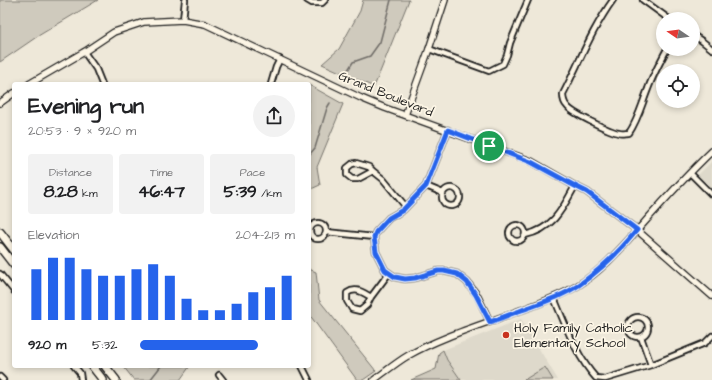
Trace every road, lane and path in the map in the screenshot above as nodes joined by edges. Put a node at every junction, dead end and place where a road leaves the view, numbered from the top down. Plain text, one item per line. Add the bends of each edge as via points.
1 (185, 0) edge
2 (307, 0) edge
3 (325, 0) edge
4 (445, 0) edge
5 (528, 0) edge
6 (613, 0) edge
7 (643, 0) edge
8 (659, 12) edge
9 (183, 20) junction
10 (700, 40) edge
11 (429, 49) junction
12 (712, 49) edge
13 (84, 52) junction
14 (664, 56) edge
15 (280, 59) junction
16 (32, 82) edge
17 (101, 82) edge
18 (272, 82) edge
19 (12, 94) edge
20 (0, 103) edge
21 (405, 115) junction
22 (448, 130) junction
23 (712, 151) edge
24 (373, 171) junction
25 (690, 173) junction
26 (426, 186) junction
27 (575, 186) junction
28 (443, 193) dead end
29 (712, 195) edge
30 (406, 207) junction
31 (637, 230) junction
32 (0, 232) edge
33 (326, 232) dead end
34 (525, 235) dead end
35 (374, 237) junction
36 (0, 247) edge
37 (12, 247) edge
38 (12, 262) edge
39 (389, 273) junction
40 (0, 274) edge
41 (12, 289) edge
42 (712, 296) edge
43 (371, 297) junction
44 (554, 298) junction
45 (490, 322) junction
46 (712, 336) edge
47 (641, 337) junction
48 (650, 365) junction
49 (76, 368) edge
50 (94, 368) edge
51 (107, 368) edge
52 (303, 368) edge
53 (219, 375) dead end
54 (0, 377) edge
55 (3, 380) edge
56 (81, 380) edge
57 (103, 380) edge
58 (116, 380) edge
59 (223, 380) edge
60 (309, 380) edge
61 (374, 380) edge

1 - 9 street
2 - 3 street via 322,3
4 - 11 street
5 - 11 street via 503,64 498,67 489,71
6 - 14 street via 604,12 563,94 567,107 610,131 620,134 628,132
7 - 8 street
9 - 13 street, Grand Boulevard via 144,22 114,32
9 - 15 street, Grand Boulevard via 205,24
10 - 12 street
11 - 21 street
13 - 16 street, Grand Boulevard
13 - 17 street
15 - 18 street
15 - 21 street, Grand Boulevard via 352,94
19 - 20 street
21 - 22 street, Grand Boulevard
22 - 26 street
22 - 27 street, Grand Boulevard via 531,162
23 - 25 street
24 - 24 street via 356,163 347,168 347,175 352,179 358,179
24 - 30 street via 383,178
25 - 29 street
25 - 31 street
26 - 28 street
26 - 30 street
27 - 31 street, Grand Boulevard via 587,192
27 - 34 street via 561,210 548,225
30 - 35 street via 389,218
31 - 42 street, Grand Boulevard
31 - 44 street via 593,274 578,286
32 - 37 main road
33 - 35 street
35 - 39 street via 376,252
36 - 38 main road
39 - 43 street
39 - 45 street via 405,279 438,271 457,274 467,282 476,295
40 - 41 street
43 - 43 street via 360,311 352,309 347,301 347,293 352,290 358,290
44 - 45 street
44 - 48 street via 571,340 596,378 605,379
45 - 61 street via 410,354
46 - 48 street via 705,343
47 - 47 street via 647,333 649,326 644,318 637,316 629,322 628,329 634,336
47 - 48 street
49 - 56 street via 80,372
50 - 57 main road
51 - 58 main road
52 - 60 street
53 - 59 street
54 - 55 street

